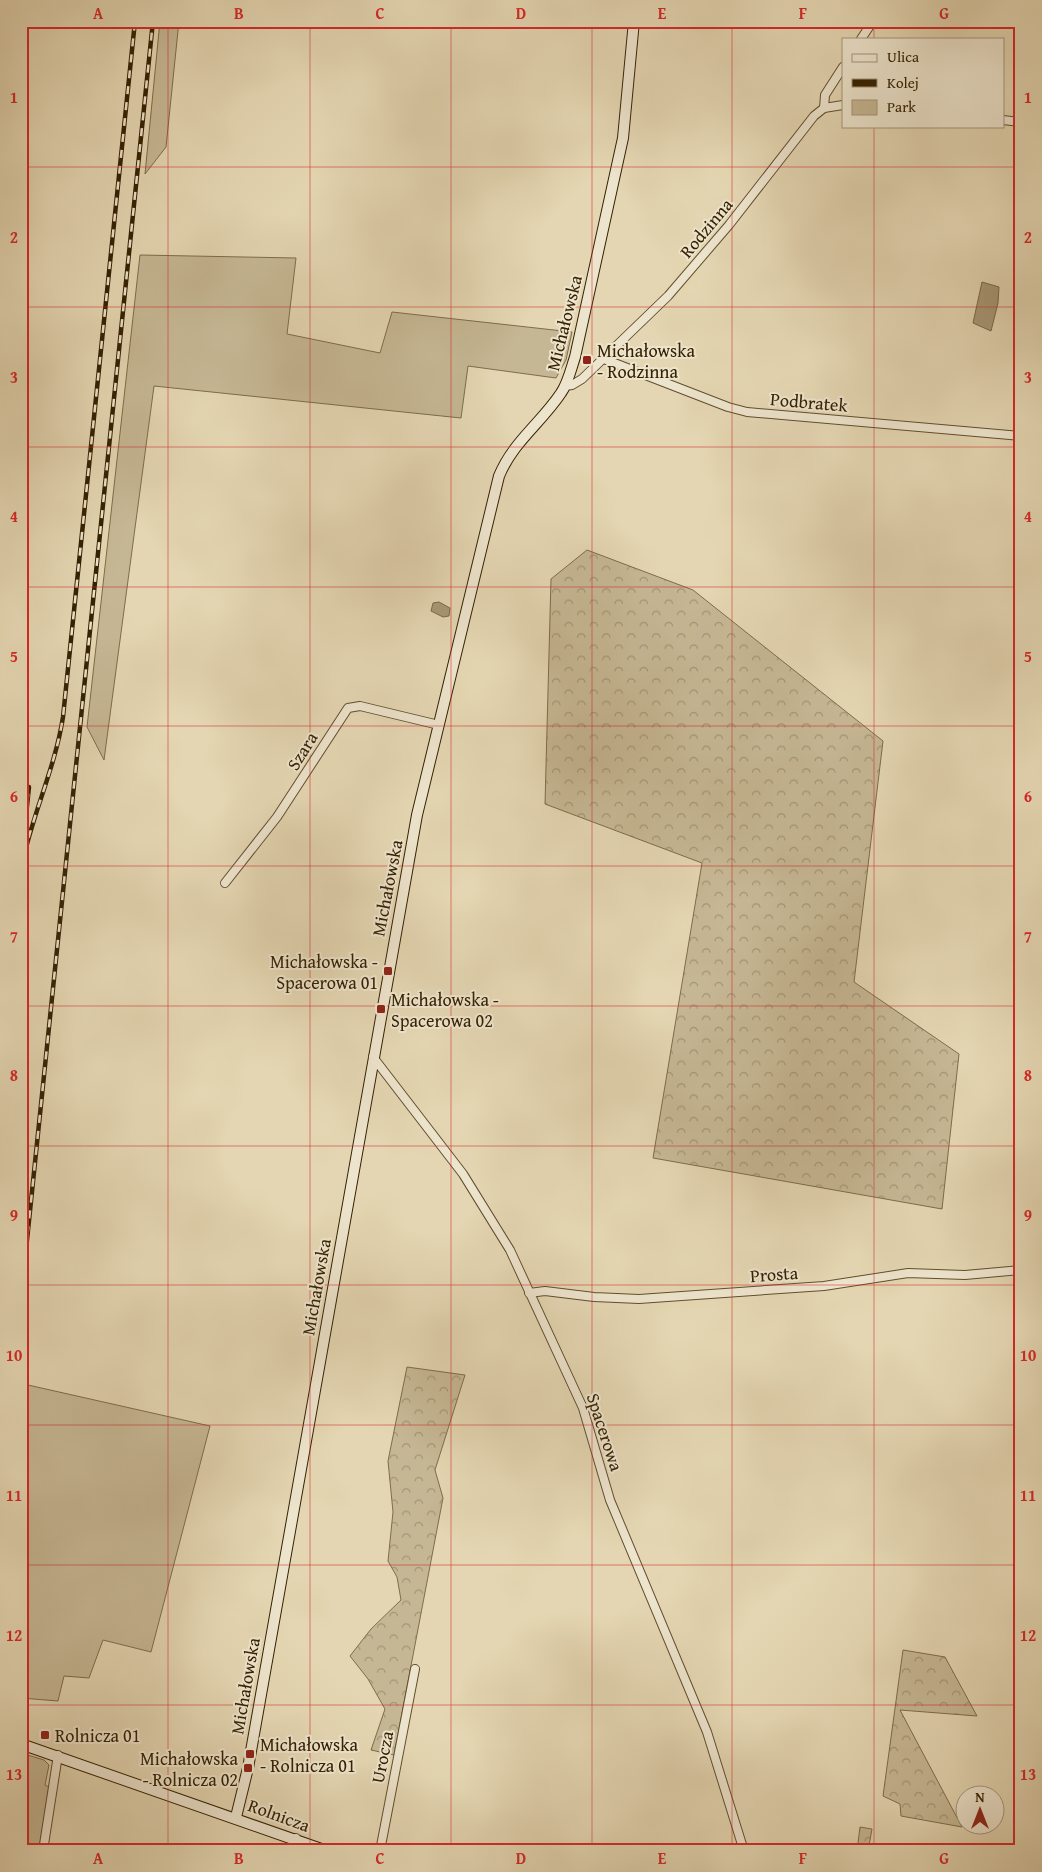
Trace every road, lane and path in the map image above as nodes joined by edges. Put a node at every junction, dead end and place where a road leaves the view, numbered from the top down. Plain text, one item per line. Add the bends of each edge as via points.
1 (634, 21) edge
2 (873, 21) edge
3 (862, 38) edge
4 (842, 69) edge
5 (842, 105) edge
6 (824, 108) junction
7 (1004, 120) edge
8 (1021, 122) edge
9 (604, 359) junction
10 (565, 386) junction
11 (1021, 436) edge
12 (438, 725) junction
13 (225, 883) dead end
14 (372, 1056) junction
15 (1021, 1270) edge
16 (529, 1293) junction
17 (415, 1669) dead end
18 (21, 1744) edge
19 (58, 1755) junction
20 (236, 1817) junction
21 (296, 1838) junction
22 (43, 1851) edge
23 (293, 1851) edge
24 (327, 1851) edge
25 (380, 1851) edge
26 (744, 1851) edge

1 - 10 street, Michałowska via 622,138 585,320
2 - 3 street
4 - 6 street, Rodzinna via 825,95
5 - 6 street
6 - 9 street, Rodzinna via 814,116 729,225 668,296
7 - 8 street
9 - 10 street, Rodzinna via 582,379
9 - 11 street, Podbratek via 747,412
10 - 12 street, Michałowska via 516,444 499,476
12 - 13 street, Szara via 356,705 348,708 277,817
12 - 14 street, Michałowska via 417,815
14 - 16 street, Spacerowa via 463,1174 506,1242
14 - 20 street, Michałowska via 248,1768
15 - 16 street, Prosta via 983,1274 908,1273 824,1286 656,1299 594,1297 545,1290
16 - 26 street, Spacerowa via 584,1408 610,1500 707,1732
17 - 25 street, Urocza
18 - 19 street, Rolnicza
19 - 20 street, Rolnicza
19 - 22 street
20 - 21 street, Rolnicza
21 - 23 street
21 - 24 street, Rolnicza

